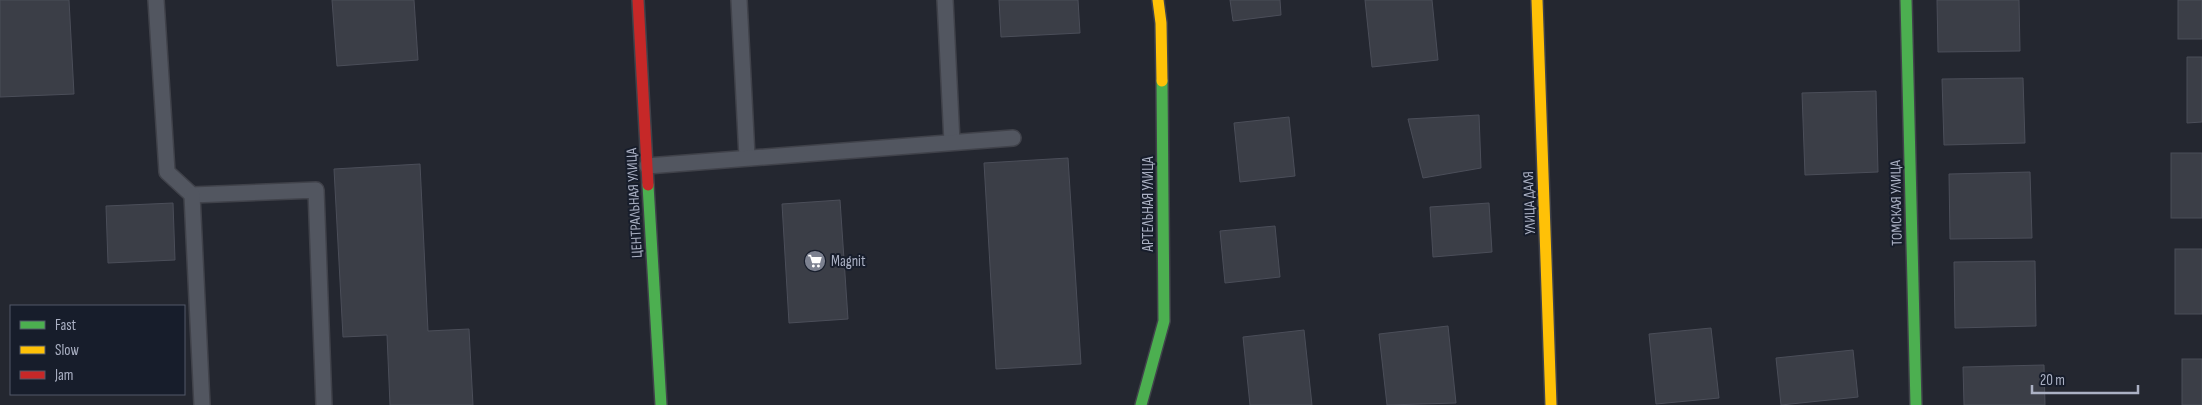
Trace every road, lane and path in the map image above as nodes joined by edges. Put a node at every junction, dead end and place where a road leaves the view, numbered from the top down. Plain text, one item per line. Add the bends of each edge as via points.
1 (156, 0) edge
2 (638, 0) edge
3 (739, 0) edge
4 (945, 0) edge
5 (1158, 0) edge
6 (1537, 0) edge
7 (1906, 0) edge
8 (1013, 138) dead end
9 (952, 142) junction
10 (747, 157) junction
11 (647, 166) junction
12 (192, 195) junction
13 (202, 405) edge
14 (324, 405) edge
15 (661, 405) edge
16 (1141, 405) edge
17 (1551, 405) edge
18 (1916, 405) edge

1 - 12 lane via 167,172
2 - 11 street, ЦЕНТРАЛЬНАЯ УЛИЦА
3 - 10 lane
4 - 9 lane
5 - 16 street, АРТЕЛЬНАЯ УЛИЦА via 1161,23 1164,320
6 - 17 street, УЛИЦА ДАЛЯ
7 - 18 street, ТОМСКАЯ УЛИЦА
8 - 9 lane
9 - 10 lane
10 - 11 lane
11 - 15 street, ЦЕНТРАЛЬНАЯ УЛИЦА
12 - 13 lane
12 - 14 lane via 316,190

